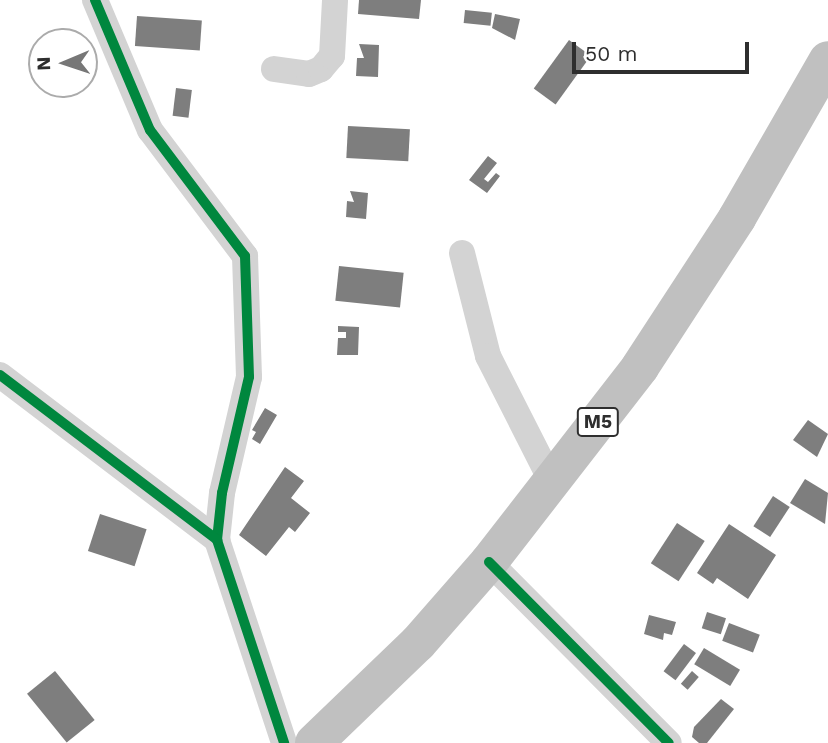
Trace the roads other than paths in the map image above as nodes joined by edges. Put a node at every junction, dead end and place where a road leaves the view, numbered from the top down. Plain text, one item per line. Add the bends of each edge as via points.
1 (95, 0) edge
2 (335, 0) edge
3 (828, 60) edge
4 (274, 69) dead end
5 (462, 253) dead end
6 (0, 375) edge
7 (552, 482) junction
8 (217, 540) junction
9 (489, 562) junction
10 (324, 740) edge
11 (284, 743) edge
12 (669, 743) edge

1 - 8 street via 130,93 150,130 245,256 248,377 222,493
2 - 4 street via 332,57 309,74
3 - 7 highway, M5 via 737,218 647,355
5 - 7 street via 488,356
6 - 8 street
7 - 9 highway, M5
8 - 11 street
9 - 10 highway, M5
9 - 12 street

